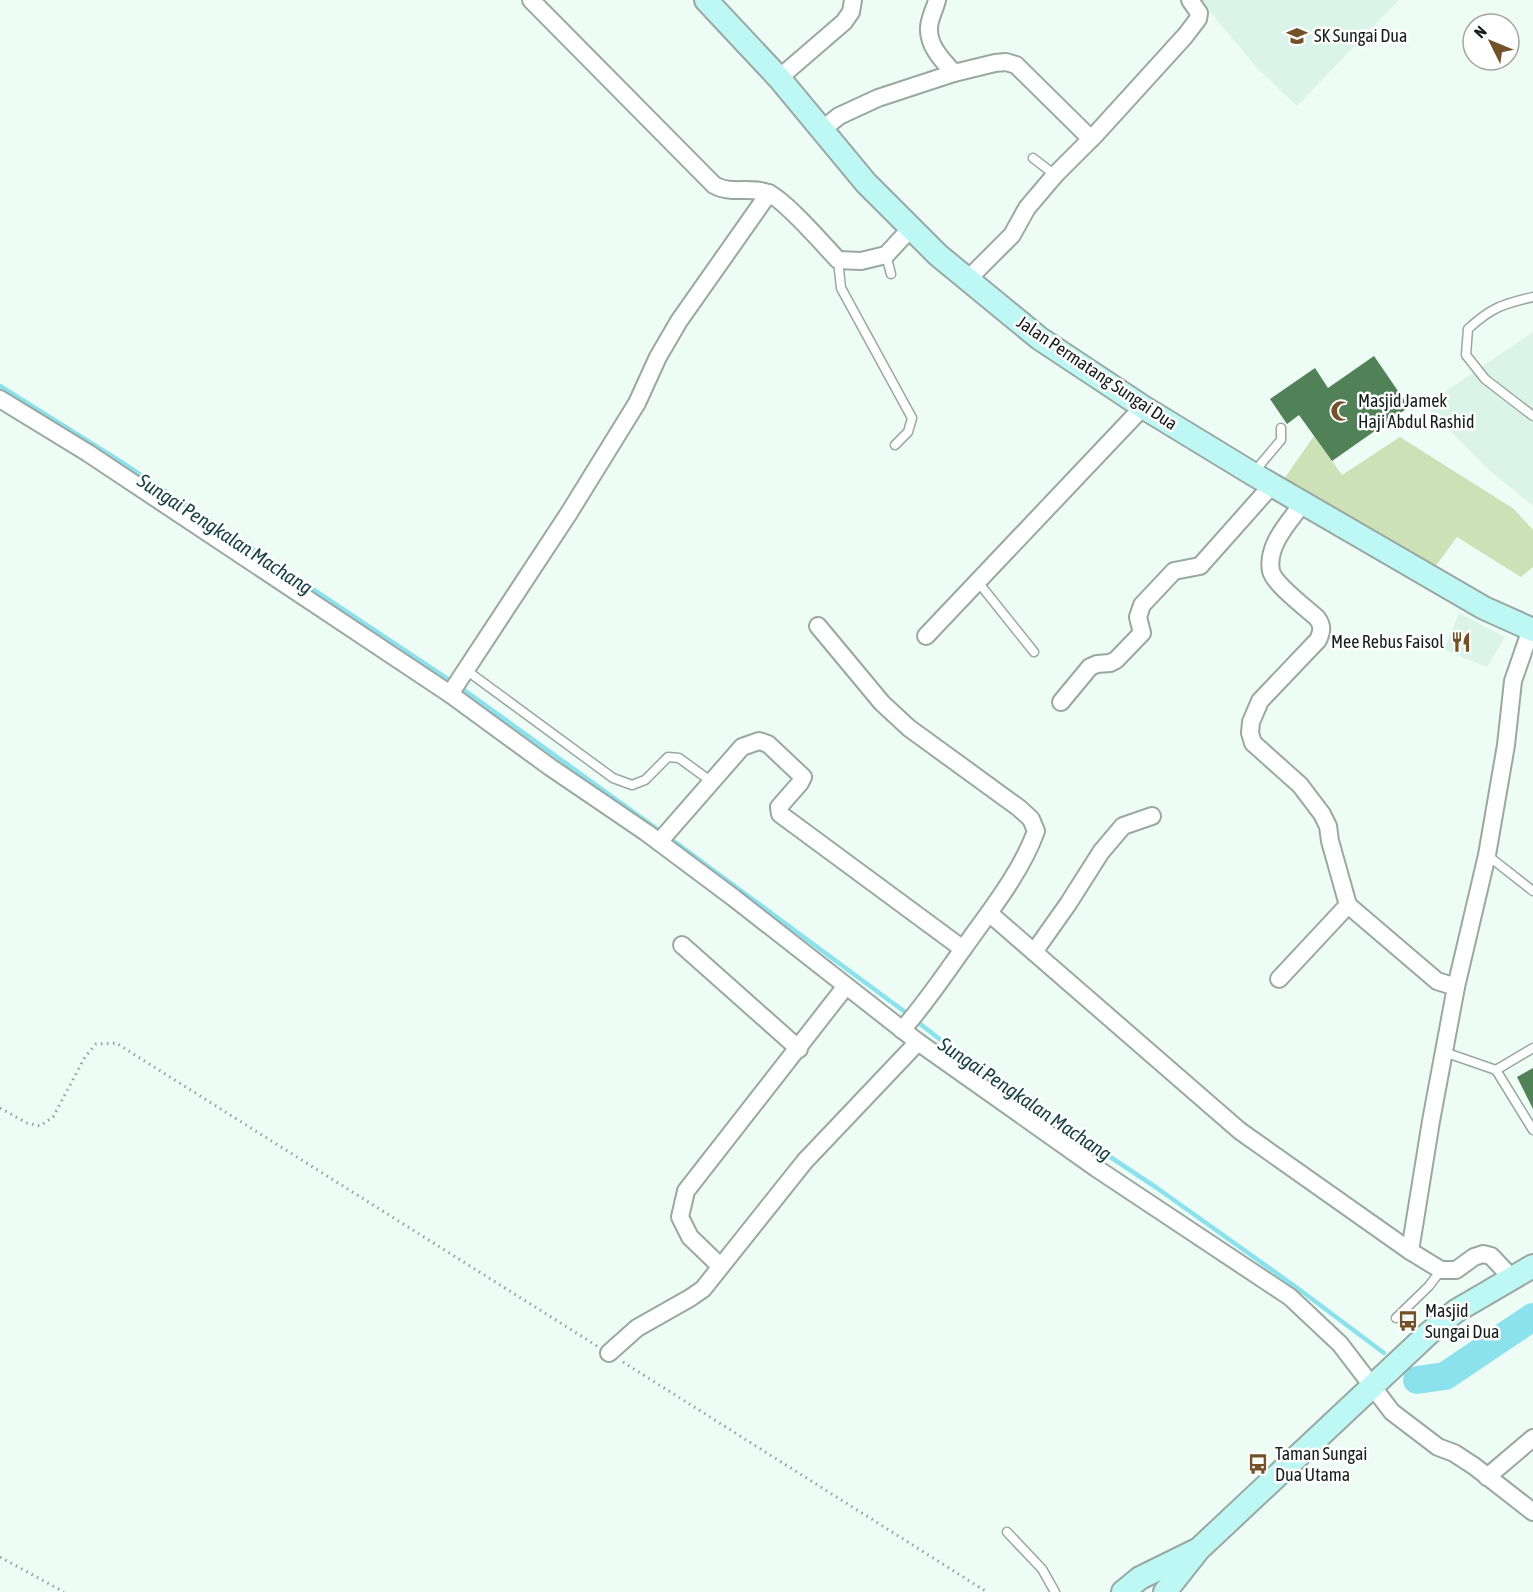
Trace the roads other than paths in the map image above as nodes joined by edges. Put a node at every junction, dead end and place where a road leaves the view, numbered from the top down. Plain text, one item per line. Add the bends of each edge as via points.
1 (531, 0) edge
2 (706, 0) edge
3 (853, 0) edge
4 (937, 0) edge
5 (1190, 0) edge
6 (954, 73) junction
7 (779, 78) junction
8 (823, 129) junction
9 (1091, 140) junction
10 (1033, 158) dead end
11 (1055, 176) junction
12 (769, 193) junction
13 (911, 228) junction
14 (886, 255) junction
15 (838, 260) junction
16 (891, 274) dead end
17 (968, 279) junction
18 (1533, 297) edge
19 (0, 399) edge
20 (1143, 407) junction
21 (1533, 416) edge
22 (1281, 428) dead end
23 (895, 445) dead end
24 (1262, 479) junction
25 (1303, 503) junction
26 (978, 582) junction
27 (818, 626) dead end
28 (1532, 630) edge
29 (927, 636) dead end
30 (1034, 652) dead end
31 (466, 670) junction
32 (450, 694) junction
33 (1061, 702) dead end
34 (712, 782) junction
35 (1152, 816) dead end
36 (659, 842) junction
37 (1486, 855) junction
38 (1533, 891) edge
39 (1348, 905) junction
40 (989, 913) junction
41 (682, 945) dead end
42 (963, 949) junction
43 (1034, 952) junction
44 (1279, 979) dead end
45 (846, 986) junction
46 (1456, 987) junction
47 (903, 1028) junction
48 (918, 1042) junction
49 (1533, 1048) edge
50 (799, 1049) junction
51 (1444, 1052) junction
52 (1496, 1070) junction
53 (1533, 1130) edge
54 (1410, 1251) junction
55 (720, 1266) junction
56 (1533, 1266) edge
57 (1441, 1270) junction
58 (1511, 1277) junction
59 (1396, 1318) dead end
60 (609, 1353) road end
61 (1372, 1386) junction
62 (1533, 1438) edge
63 (1487, 1477) junction
64 (1533, 1512) edge
65 (1007, 1532) dead end
66 (1199, 1549) junction
67 (1170, 1591) edge
68 (1055, 1592) edge
69 (1123, 1592) edge

1 - 12 street via 714,185 724,191
2 - 7 main road, Jalan Permatang Sungai Dua
3 - 7 street via 844,22
4 - 6 street via 928,28 932,45
5 - 9 street via 1199,13 1198,19
6 - 8 street via 878,98 839,116
6 - 9 street via 995,63 1016,65
7 - 8 main road, Jalan Permatang Sungai Dua
8 - 13 main road, Jalan Permatang Sungai Dua
9 - 11 street
10 - 11 lane
11 - 17 street via 1012,235
12 - 15 street
12 - 31 street via 679,321 637,403
13 - 14 street
13 - 17 main road, Jalan Permatang Sungai Dua
14 - 15 street via 861,261
14 - 16 lane
15 - 23 lane via 841,288 912,418 908,432
17 - 20 main road, Jalan Permatang Sungai Dua via 1039,338
18 - 21 lane via 1485,313 1468,329 1466,355 1485,379
19 - 32 street via 88,453
20 - 24 main road, Jalan Permatang Sungai Dua
20 - 26 street
22 - 24 lane via 1281,440
24 - 25 main road, Jalan Permatang Sungai Dua
24 - 33 street via 1200,566 1174,571 1142,605 1138,617 1144,635 1116,660 1090,667
25 - 28 main road, Jalan Permatang Sungai Dua via 1484,608
25 - 39 street via 1280,534 1273,550 1271,572 1317,618 1322,631 1260,701 1250,733 1253,743 1300,786 1322,813
26 - 29 street
26 - 30 lane
27 - 40 street via 909,729 1031,819 1036,831 1030,848
28 - 37 street via 1514,681
31 - 32 street
31 - 34 lane via 613,778 632,785 645,780 668,757 680,758
32 - 36 street
34 - 36 street
34 - 42 street via 742,747 759,741 768,744 802,777 779,807 780,814
35 - 43 street via 1123,826
36 - 45 street
37 - 38 lane
37 - 46 street
39 - 44 street
39 - 46 street via 1437,981
40 - 42 street
40 - 43 street
41 - 50 street
42 - 47 street
43 - 54 street via 1240,1131
45 - 47 street
45 - 50 street
46 - 51 street
47 - 48 street
48 - 55 street via 805,1161
48 - 61 street via 1096,1168 1290,1297 1340,1344
49 - 52 lane
50 - 55 street via 686,1191 680,1217 690,1237
51 - 52 lane
51 - 54 street
52 - 53 lane
54 - 57 street
55 - 60 street via 703,1289 637,1328
56 - 58 main road
57 - 58 street via 1456,1270 1483,1254 1491,1256
57 - 59 lane
58 - 61 main road via 1456,1311
61 - 63 street via 1392,1412
61 - 66 main road
62 - 63 street
63 - 64 street
65 - 68 lane via 1042,1569
66 - 67 main road
66 - 69 main road via 1140,1578

